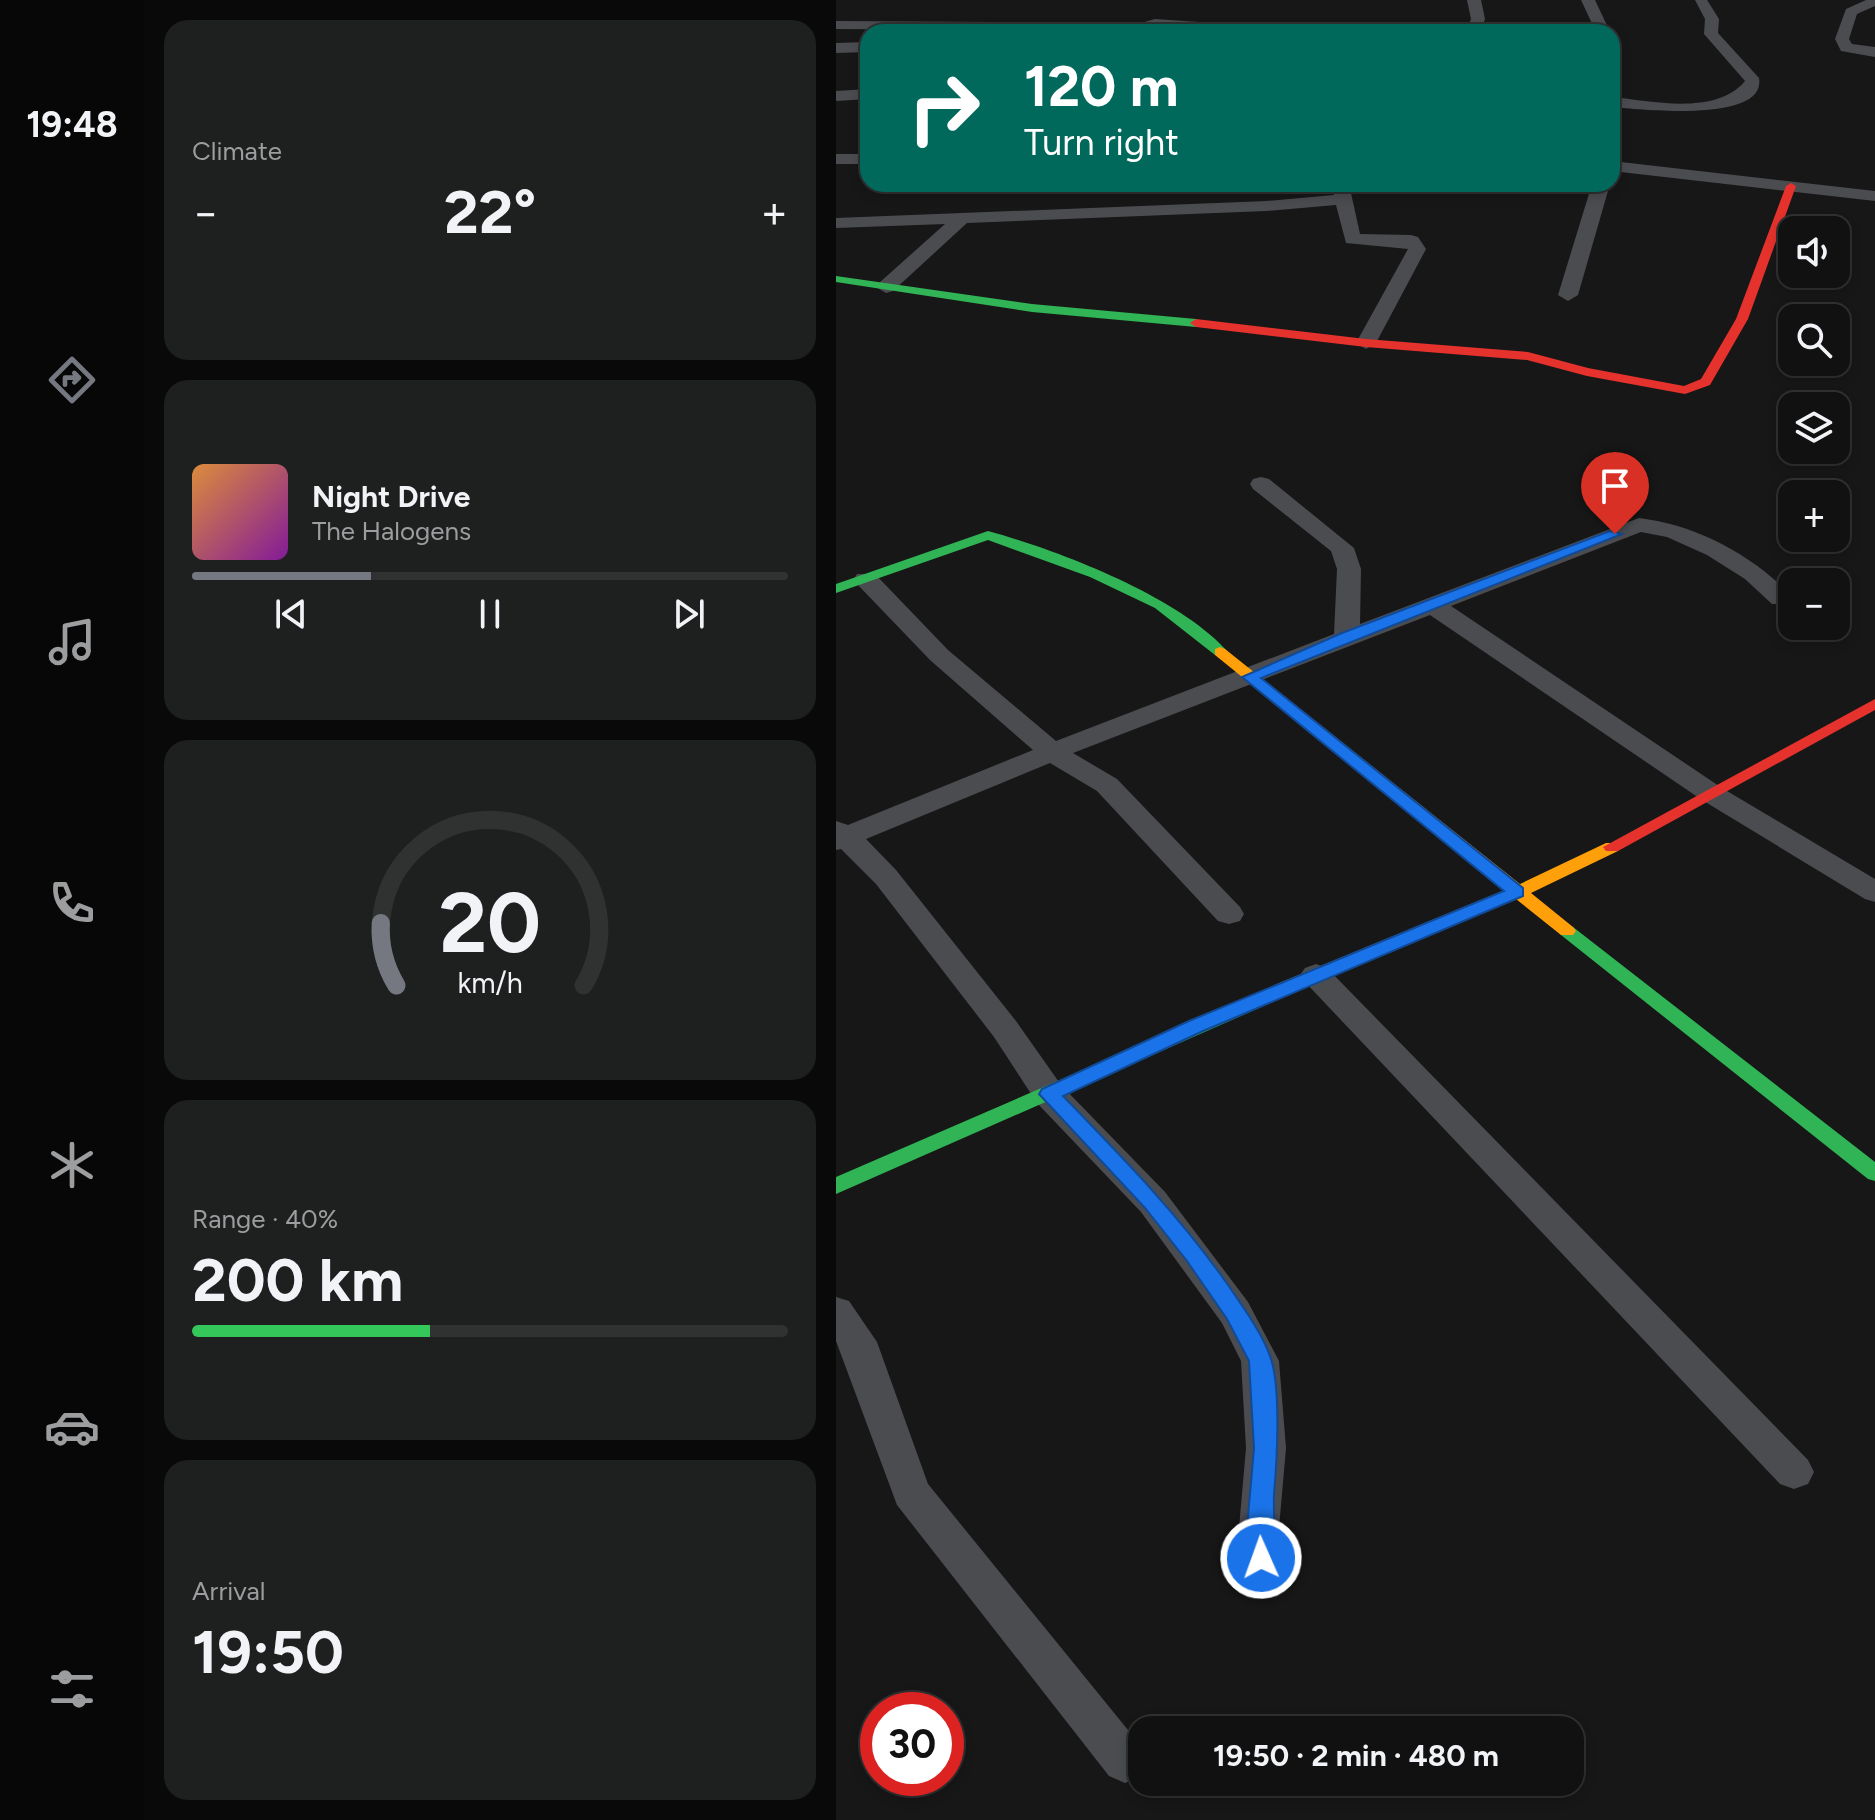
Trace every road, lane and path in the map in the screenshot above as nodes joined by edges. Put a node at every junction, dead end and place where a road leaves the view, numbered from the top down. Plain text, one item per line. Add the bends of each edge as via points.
1 (1474, 0) edge
2 (1588, 0) edge
3 (1875, 1) edge
4 (1701, 2) edge
5 (1476, 24) edge
6 (1599, 24) edge
7 (836, 25) edge
8 (860, 25) edge
9 (860, 47) edge
10 (836, 48) edge
11 (1875, 52) edge
12 (860, 94) edge
13 (836, 96) edge
14 (1620, 103) edge
15 (836, 159) edge
16 (860, 159) edge
17 (1620, 167) edge
18 (1791, 186) junction
19 (1328, 192) edge
20 (1341, 192) edge
21 (1599, 192) edge
22 (1875, 196) edge
23 (961, 219) junction
24 (836, 223) edge
25 (836, 279) edge
26 (886, 287) junction
27 (1568, 295) dead end
28 (1366, 343) junction
29 (1261, 484) dead end
30 (866, 579) junction
31 (836, 589) edge
32 (1778, 595) edge
33 (1432, 605) junction
34 (1347, 636) junction
35 (1250, 677) junction
36 (1875, 704) edge
37 (1052, 752) junction
38 (1712, 794) junction
39 (839, 836) edge
40 (1517, 892) junction
41 (1875, 892) edge
42 (1229, 914) dead end
43 (1316, 975) junction
44 (1049, 1094) junction
45 (1875, 1173) edge
46 (836, 1186) edge
47 (836, 1312) edge
48 (1794, 1472) dead end
49 (1261, 1558) dead end
50 (1125, 1761) dead end

1 - 5 street
2 - 6 street
3 - 11 street via 1851,12 1842,39 1846,48
4 - 14 street via 1712,19 1711,34 1753,81 1750,87 1720,104
7 - 8 street
9 - 10 street
12 - 13 street
15 - 16 street
17 - 18 street
18 - 22 street
18 - 28 street via 1742,319 1706,382 1697,388 1587,372 1528,356
19 - 23 street
20 - 28 street via 1352,239 1411,241 1417,249
21 - 27 street
23 - 24 street
23 - 26 street
25 - 26 street
26 - 28 street
29 - 34 street via 1342,548 1349,569
30 - 31 street
30 - 35 street via 972,538 1007,539 1160,605
30 - 37 street via 939,655
32 - 33 street via 1765,580 1676,532 1639,525
33 - 34 street
33 - 38 street
34 - 35 street
35 - 37 street
35 - 40 street
36 - 38 street
37 - 39 street
37 - 42 street via 1107,785
38 - 40 street
38 - 41 street
39 - 44 street via 886,877
40 - 43 street
40 - 45 street
43 - 44 street
43 - 48 street
44 - 46 street
44 - 49 street via 1153,1202 1195,1255 1260,1361 1266,1448
47 - 50 street via 858,1342 911,1493

